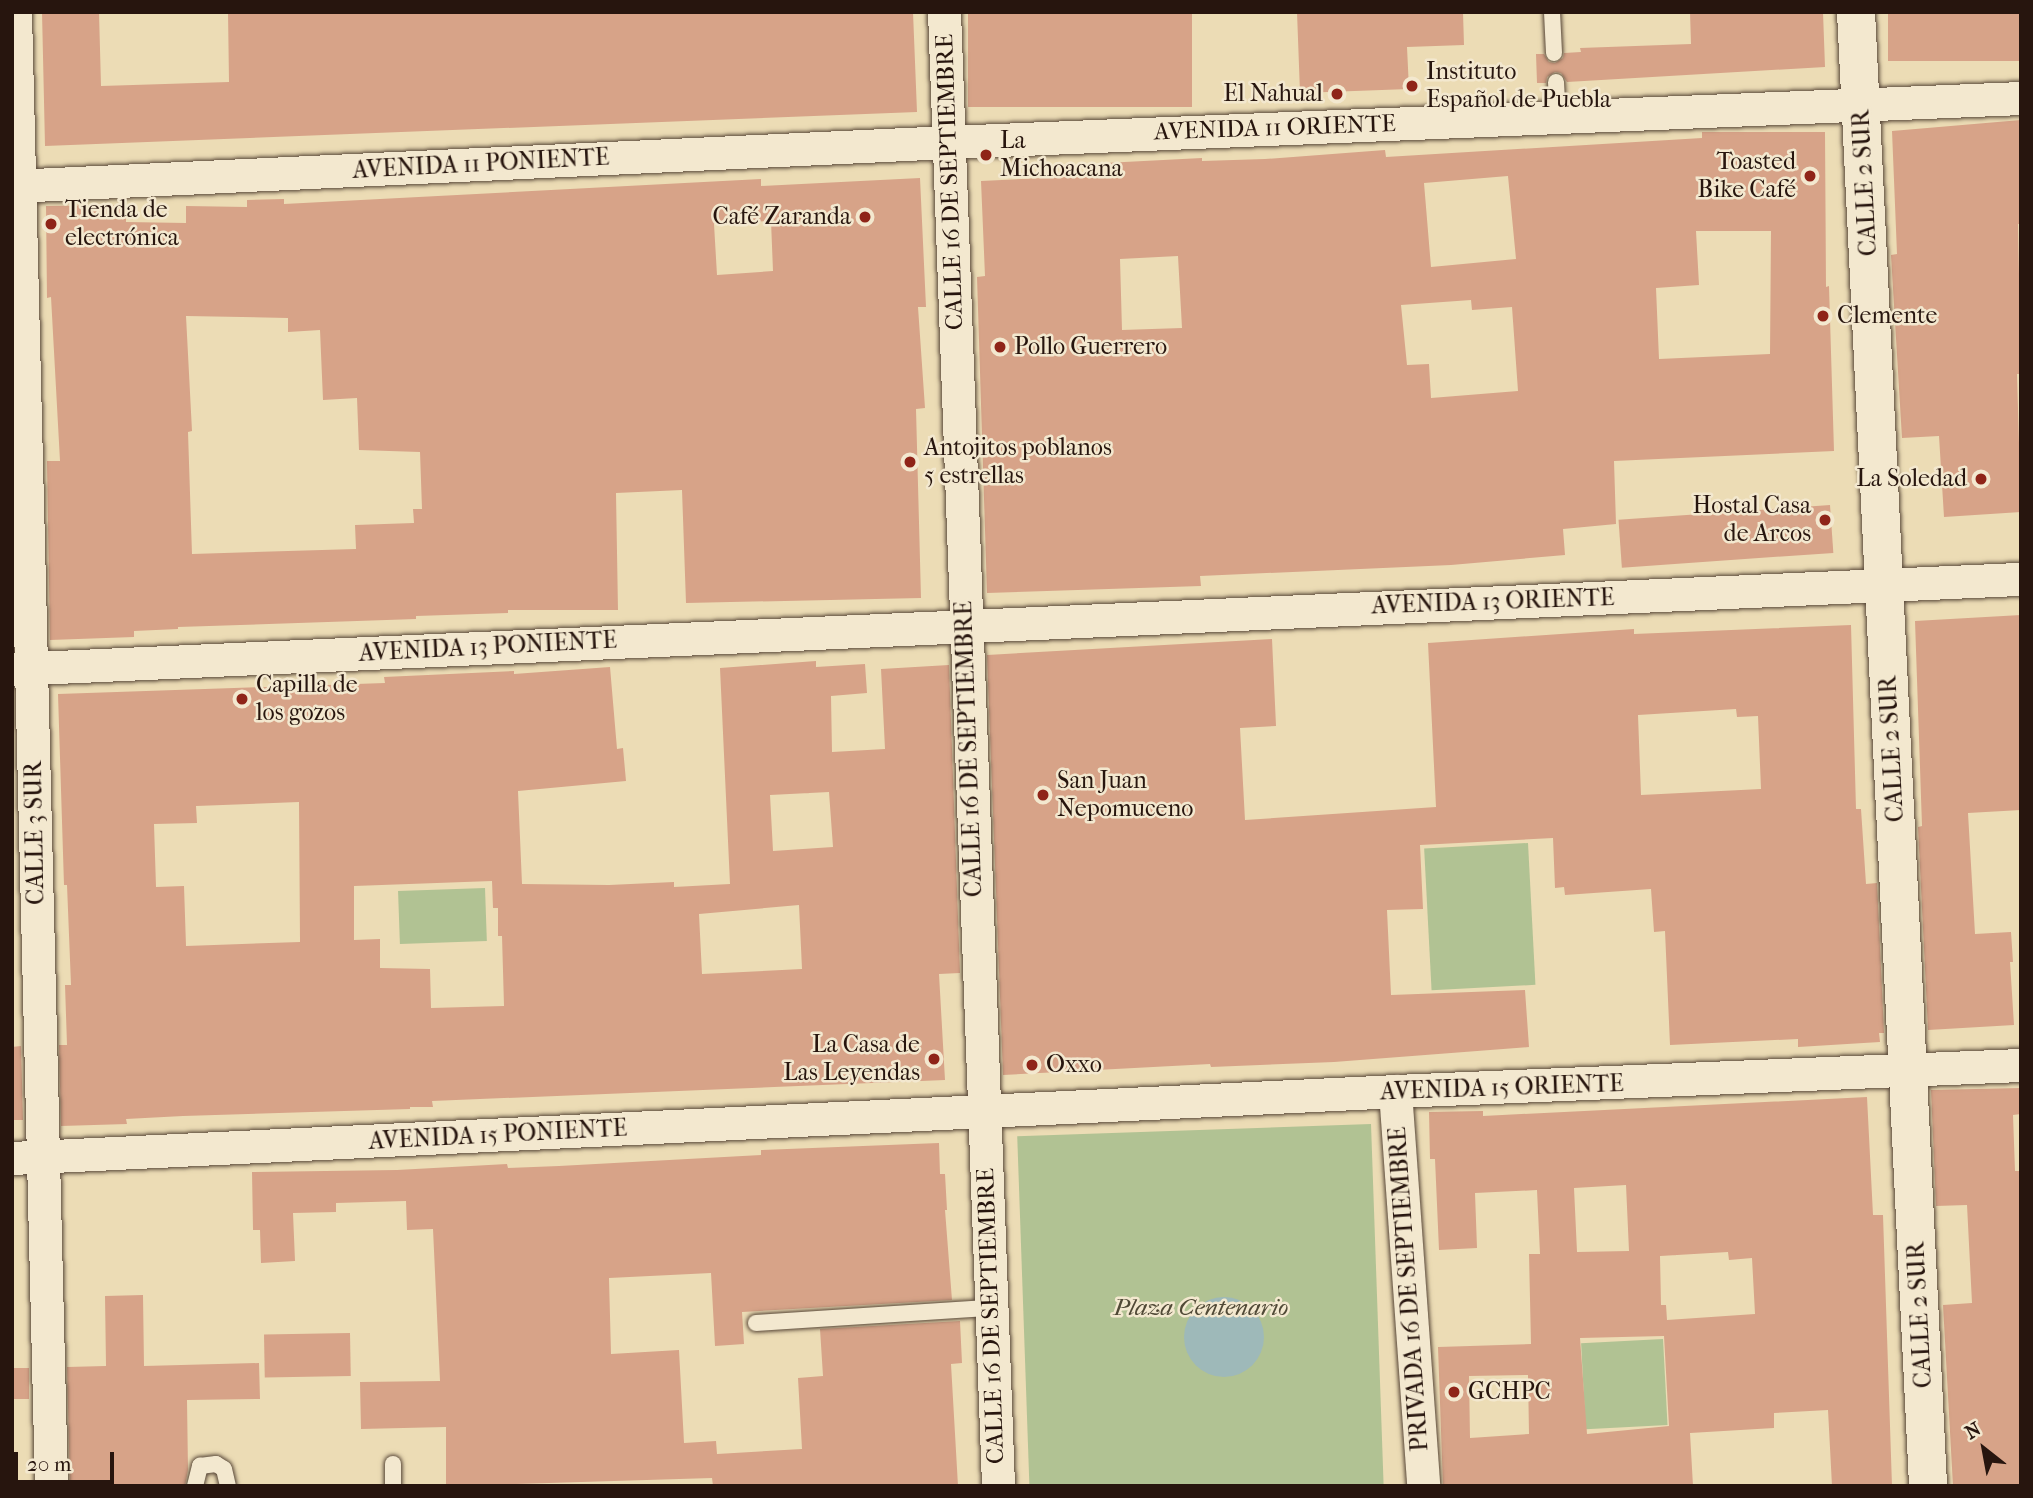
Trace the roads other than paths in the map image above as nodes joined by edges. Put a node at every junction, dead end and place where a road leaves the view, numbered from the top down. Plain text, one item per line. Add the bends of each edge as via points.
1 (15, 12) edge
2 (944, 12) edge
3 (1552, 12) edge
4 (1856, 12) edge
5 (1554, 53) dead end
6 (1556, 82) dead end
7 (2021, 98) edge
8 (1861, 105) junction
9 (1558, 117) junction
10 (950, 142) junction
11 (15, 186) edge
12 (2021, 579) edge
13 (1885, 585) junction
14 (964, 624) junction
15 (21, 668) edge
16 (2021, 1065) edge
17 (1908, 1071) junction
18 (1395, 1091) junction
19 (983, 1111) junction
20 (28, 1158) edge
21 (991, 1308) junction
22 (756, 1323) dead end
23 (393, 1464) dead end
24 (51, 1486) edge
25 (195, 1486) edge
26 (228, 1486) edge
27 (393, 1486) edge
28 (998, 1486) edge
29 (1423, 1486) edge
30 (1928, 1486) edge

1 - 11 street, CALLE 3 SUR
2 - 10 street, CALLE 16 DE SEPTIEMBRE
3 - 5 lane
4 - 8 street, CALLE 2 SUR
6 - 9 lane
7 - 8 street, AVENIDA 11 ORIENTE
8 - 9 street, AVENIDA 11 ORIENTE
8 - 13 street, CALLE 2 SUR
9 - 10 street, AVENIDA 11 ORIENTE
10 - 11 street, AVENIDA 11 PONIENTE
10 - 14 street, CALLE 16 DE SEPTIEMBRE
11 - 15 street, CALLE 3 SUR
12 - 13 street, AVENIDA 13 ORIENTE
13 - 14 street, AVENIDA 13 ORIENTE
13 - 17 street, CALLE 2 SUR
14 - 15 street, AVENIDA 13 PONIENTE
14 - 19 street, CALLE 16 DE SEPTIEMBRE
15 - 20 street, CALLE 3 SUR
16 - 17 street, AVENIDA 15 ORIENTE
17 - 18 street, AVENIDA 15 ORIENTE
17 - 30 street, CALLE 2 SUR
18 - 19 street, AVENIDA 15 ORIENTE
18 - 29 street, PRIVADA 16 DE SEPTIEMBRE
19 - 20 street, AVENIDA 15 PONIENTE
19 - 21 street, CALLE 16 DE SEPTIEMBRE
20 - 24 street, CALLE 3 SUR
21 - 22 lane
21 - 28 street, CALLE 16 DE SEPTIEMBRE
23 - 27 lane
25 - 26 lane via 201,1466 216,1464 224,1468

